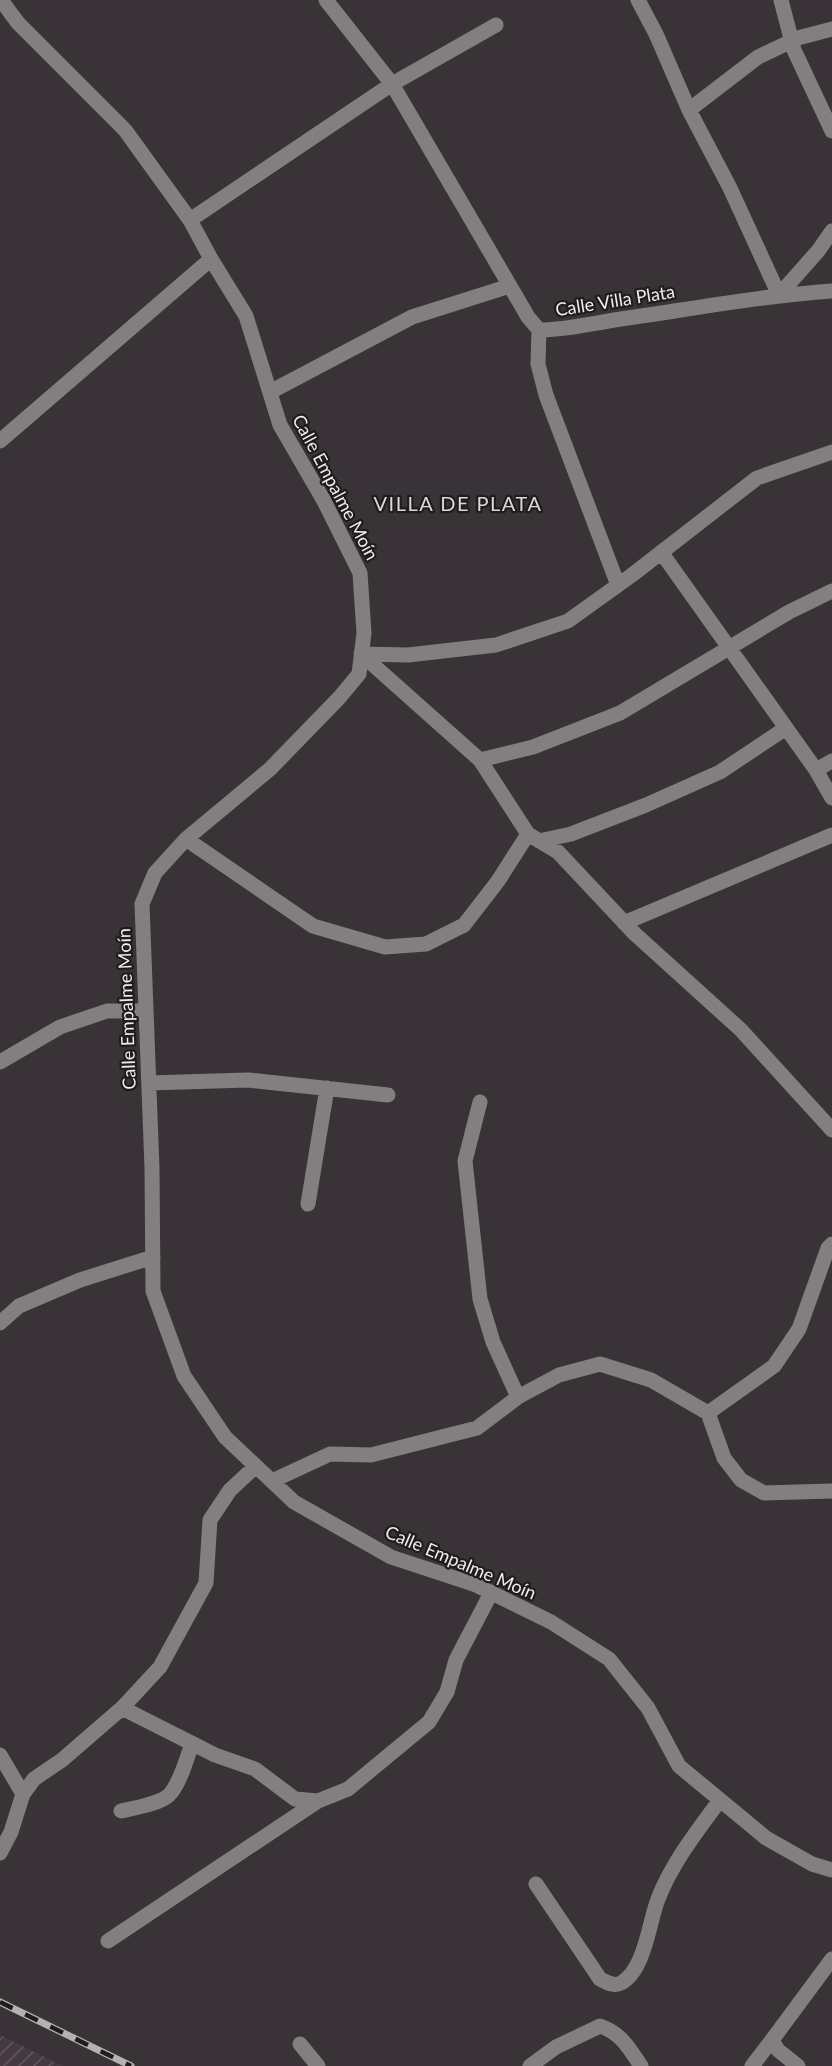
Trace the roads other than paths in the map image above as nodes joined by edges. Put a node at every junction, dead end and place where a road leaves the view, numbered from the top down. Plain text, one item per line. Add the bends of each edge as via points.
1 (1, 0) edge
2 (326, 0) edge
3 (638, 0) edge
4 (781, 0) edge
5 (496, 25) dead end
6 (832, 29) edge
7 (792, 41) junction
8 (392, 84) junction
9 (689, 110) junction
10 (832, 131) edge
11 (190, 220) junction
12 (832, 231) edge
13 (211, 259) junction
14 (510, 286) junction
15 (832, 291) edge
16 (779, 295) junction
17 (539, 330) junction
18 (270, 392) junction
19 (0, 441) edge
20 (832, 452) edge
21 (661, 552) junction
22 (618, 585) junction
23 (832, 591) edge
24 (730, 648) junction
25 (361, 654) junction
26 (786, 728) junction
27 (480, 760) junction
28 (832, 761) edge
29 (816, 770) junction
30 (832, 798) edge
31 (832, 835) edge
32 (533, 838) junction
33 (186, 839) junction
34 (624, 923) junction
35 (146, 1011) junction
36 (0, 1062) edge
37 (149, 1083) junction
38 (327, 1088) junction
39 (388, 1095) dead end
40 (480, 1102) dead end
41 (832, 1130) edge
42 (308, 1204) dead end
43 (832, 1244) edge
44 (153, 1257) junction
45 (0, 1323) edge
46 (518, 1397) junction
47 (708, 1413) junction
48 (256, 1466) junction
49 (272, 1481) junction
50 (832, 1491) edge
51 (491, 1593) junction
52 (122, 1708) junction
53 (192, 1743) junction
54 (0, 1755) edge
55 (23, 1794) junction
56 (720, 1800) junction
57 (318, 1801) junction
58 (121, 1811) dead end
59 (0, 1853) edge
60 (832, 1870) edge
61 (536, 1884) dead end
62 (108, 1941) dead end
63 (832, 1959) edge
64 (772, 2040) junction
65 (300, 2044) dead end
66 (318, 2066) edge
67 (530, 2066) edge
68 (640, 2066) edge
69 (752, 2066) edge
70 (798, 2066) edge

1 - 11 street, Calle Empalme Moín via 18,23 124,130
2 - 8 street, Calle Villa Plata
3 - 9 street
4 - 7 street
5 - 8 street
6 - 7 street
7 - 9 street via 758,57
7 - 10 street
8 - 11 street
8 - 14 street, Calle Villa Plata
9 - 16 street
11 - 13 street, Calle Empalme Moín
12 - 16 street
13 - 18 street, Calle Empalme Moín via 246,316
13 - 19 street
14 - 17 street, Calle Villa Plata
14 - 18 street via 412,317
15 - 16 street, Calle Villa Plata
16 - 17 street, Calle Villa Plata via 562,330
17 - 22 street via 538,364 546,395
18 - 25 street, Calle Empalme Moín via 280,425 360,573 364,633
20 - 21 street via 757,478
21 - 22 street
21 - 24 street
22 - 25 street via 568,621 496,645 408,655
23 - 24 street
24 - 26 street
24 - 27 street via 620,713 532,747
25 - 27 street
25 - 33 street, Calle Empalme Moín via 359,674 339,698 270,769
26 - 29 street
26 - 32 street via 720,772 646,805 571,834
27 - 32 street
28 - 29 street
29 - 30 street
31 - 34 street
32 - 33 street via 464,925 426,945 385,947 313,927
32 - 34 street via 558,852
33 - 35 street, Calle Empalme Moín via 155,873 142,904
34 - 41 street via 741,1030
35 - 36 street via 107,1011 60,1027
35 - 37 street, Calle Empalme Moín
37 - 38 street via 248,1080
37 - 44 street, Calle Empalme Moín
38 - 39 street
38 - 42 street
40 - 46 street via 465,1161 480,1299 492,1342
43 - 47 street via 799,1329 774,1366
44 - 45 street via 80,1280 19,1306
44 - 48 street, Calle Empalme Moín via 153,1291 184,1376 225,1437
46 - 47 street via 559,1375 600,1364 651,1380
46 - 49 street via 477,1428 371,1455 330,1454
47 - 50 street via 724,1458 741,1480 764,1493
48 - 49 street, Calle Empalme Moín
48 - 52 street via 230,1490 210,1520 206,1583 160,1667
49 - 51 street, Calle Empalme Moín via 294,1502 391,1557
51 - 56 street, Calle Empalme Moín via 550,1622 609,1659 648,1708 679,1766
51 - 57 street via 456,1660 447,1692 429,1722 348,1789
52 - 53 street
52 - 55 street via 34,1779
53 - 57 street via 255,1769 295,1799
53 - 58 street via 169,1795
54 - 55 street
55 - 59 street
56 - 60 street, Calle Empalme Moín via 766,1838 812,1864
56 - 61 street via 669,1875 636,1967 621,1983 609,1984 600,1979
57 - 62 street
63 - 64 street
64 - 69 street
64 - 70 street
65 - 66 street
67 - 68 street via 556,2047 600,2026 626,2042

